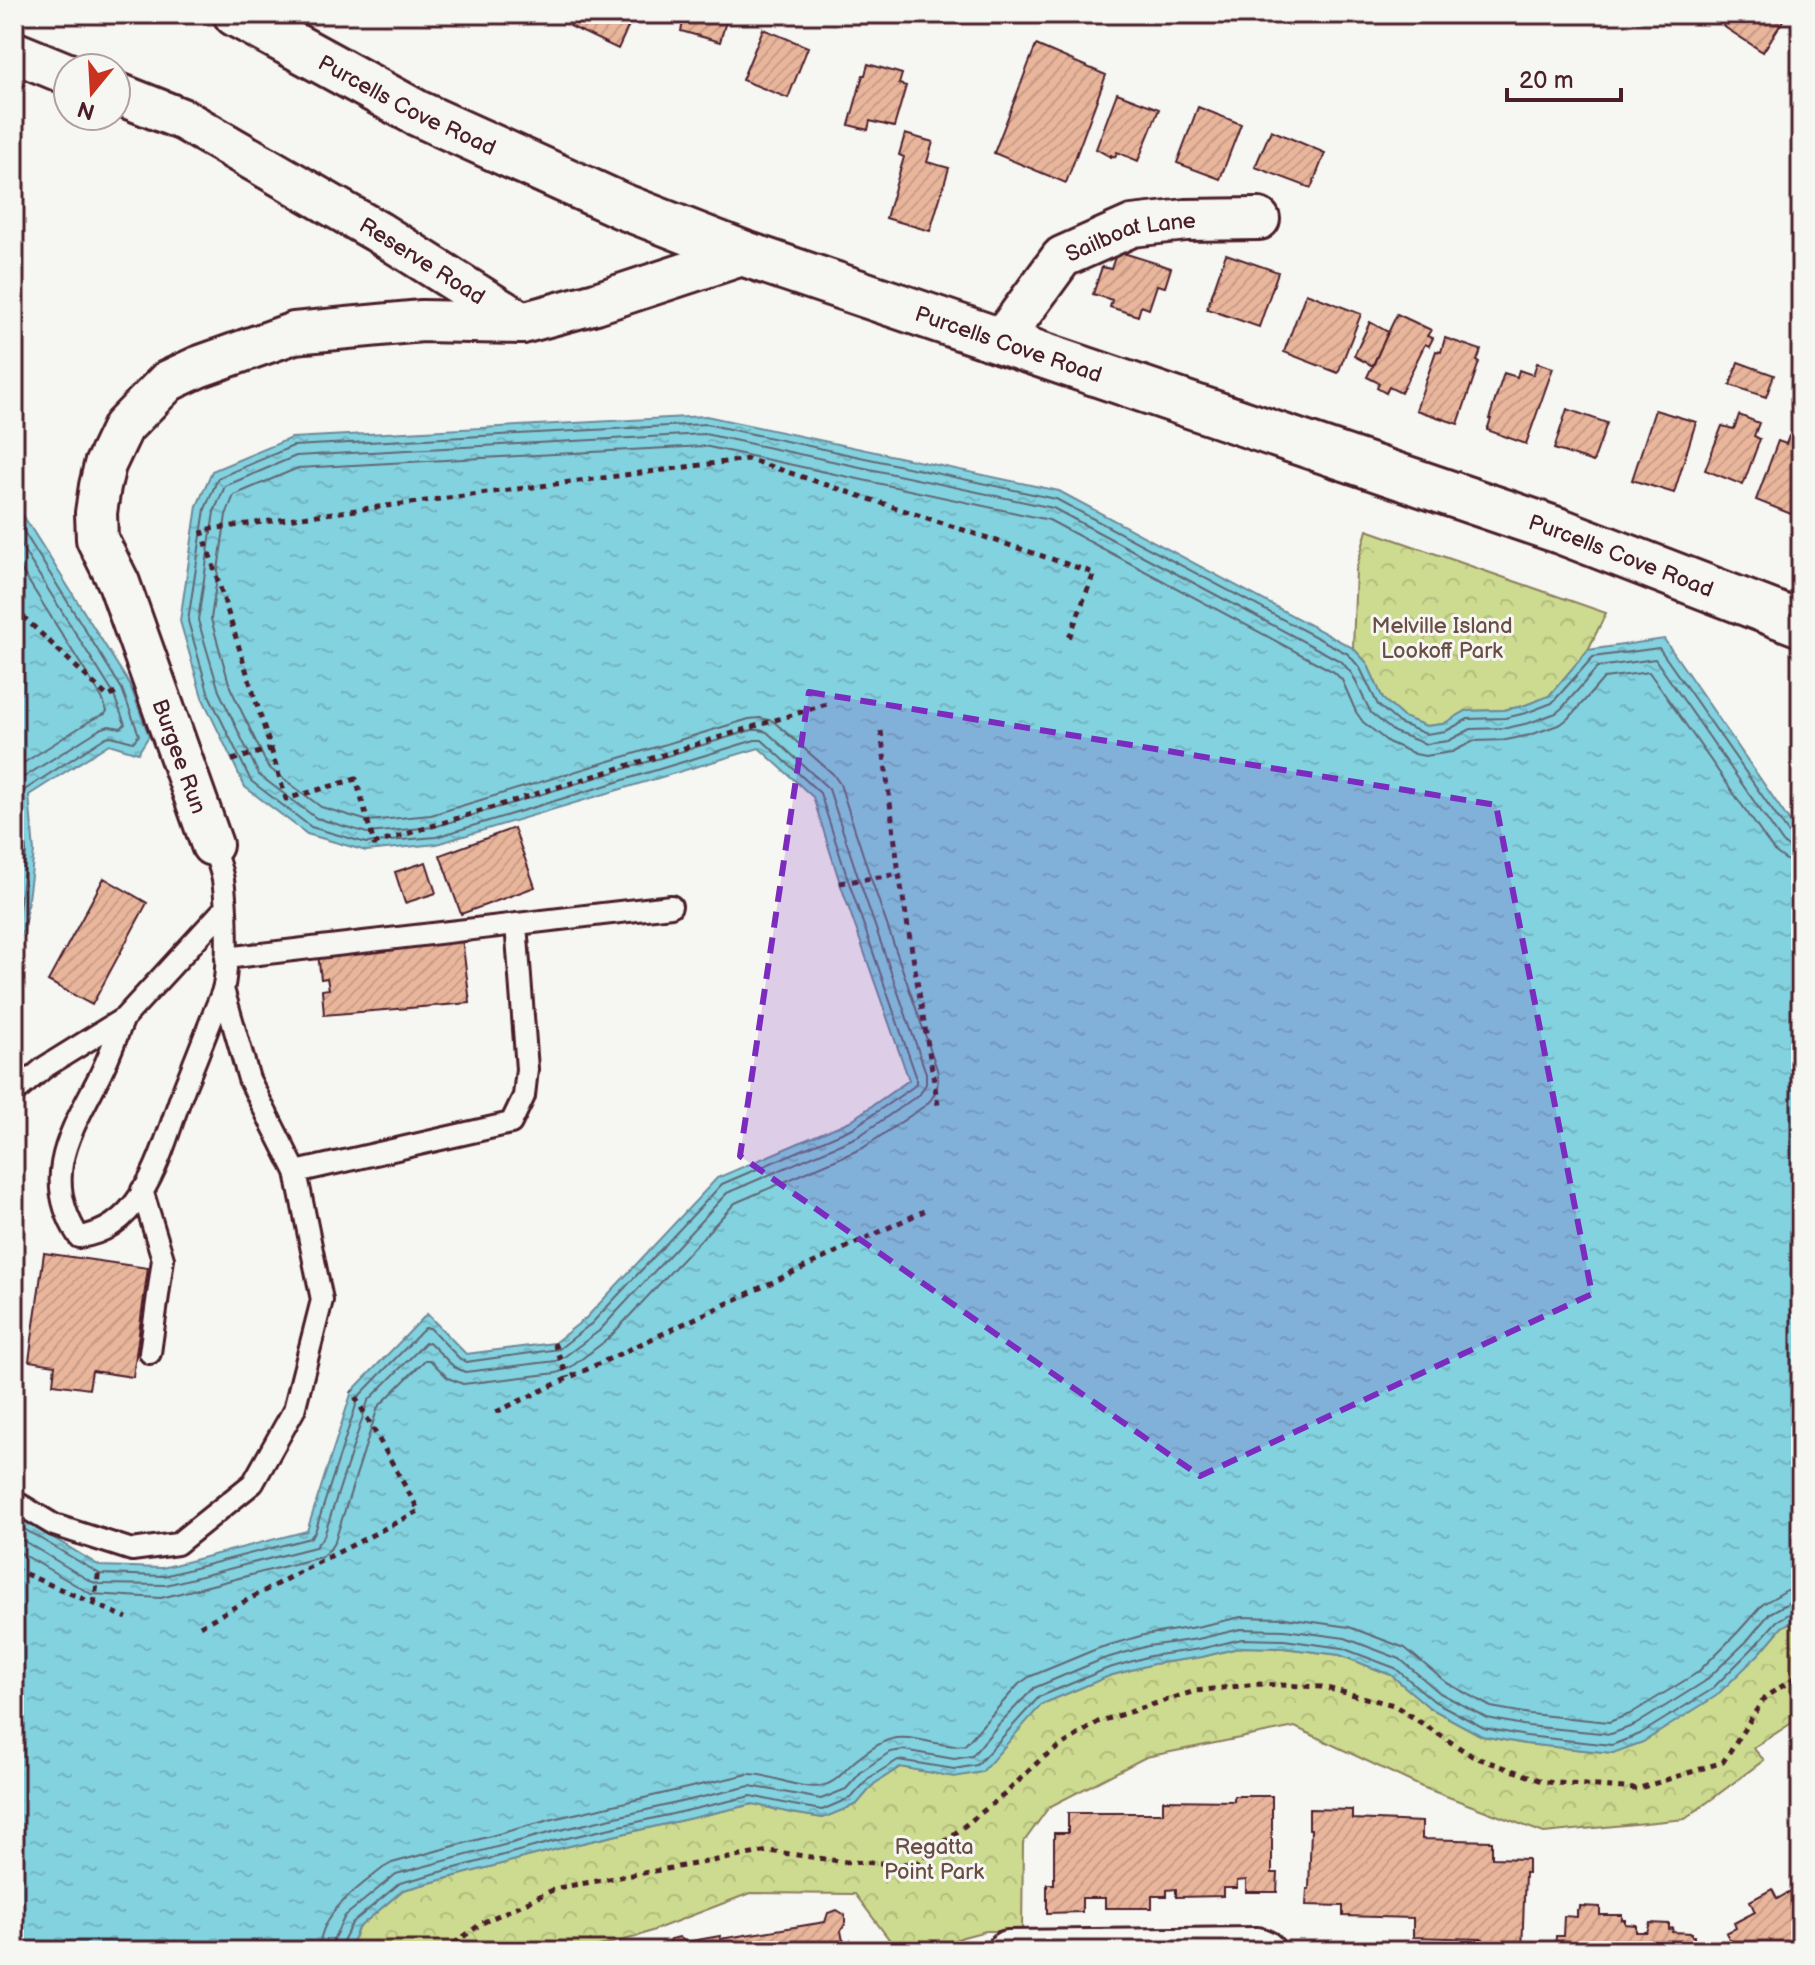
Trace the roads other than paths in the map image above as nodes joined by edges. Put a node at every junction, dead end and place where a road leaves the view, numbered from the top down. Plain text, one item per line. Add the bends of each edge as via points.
1 (236, 14) edge
2 (14, 52) edge
3 (52, 67) edge
4 (132, 99) edge
5 (1259, 219) dead end
6 (745, 254) junction
7 (522, 323) junction
8 (1000, 342) junction
9 (1801, 624) edge
10 (212, 845) joint
11 (671, 906) dead end
12 (225, 908) junction
13 (516, 924) junction
14 (226, 958) junction
15 (223, 989) junction
16 (124, 1018) junction
17 (14, 1093) edge
18 (296, 1172) junction
19 (142, 1190) junction
20 (150, 1353) dead end
21 (14, 1501) edge
22 (1008, 1951) edge
23 (1264, 1951) edge

1 - 6 main road, Purcells Cove Road via 417,113 622,206
2 - 3 street
4 - 7 street, Reserve Road via 184,120
5 - 8 street, Sailboat Lane via 1132,226 1062,257
6 - 7 street
6 - 8 main road, Purcells Cove Road
7 - 10 street, Burgee Run via 422,321 294,333 168,381 123,427 98,494 97,539 119,583
8 - 9 main road, Purcells Cove Road via 1560,531
10 - 12 lane, Burgee Run
11 - 13 lane
12 - 14 lane, Burgee Run
12 - 16 lane
13 - 14 lane
13 - 18 lane via 527,1069 524,1096 511,1123
14 - 15 lane, Burgee Run
15 - 18 lane via 249,1079
15 - 19 lane, Burgee Run via 161,1155
16 - 17 lane via 45,1067
16 - 19 lane, Burgee Run via 67,1144 61,1198 79,1237 112,1226
18 - 21 lane via 322,1300 294,1410 253,1483 177,1544 132,1550 54,1525
19 - 20 lane via 163,1259
22 - 23 street

